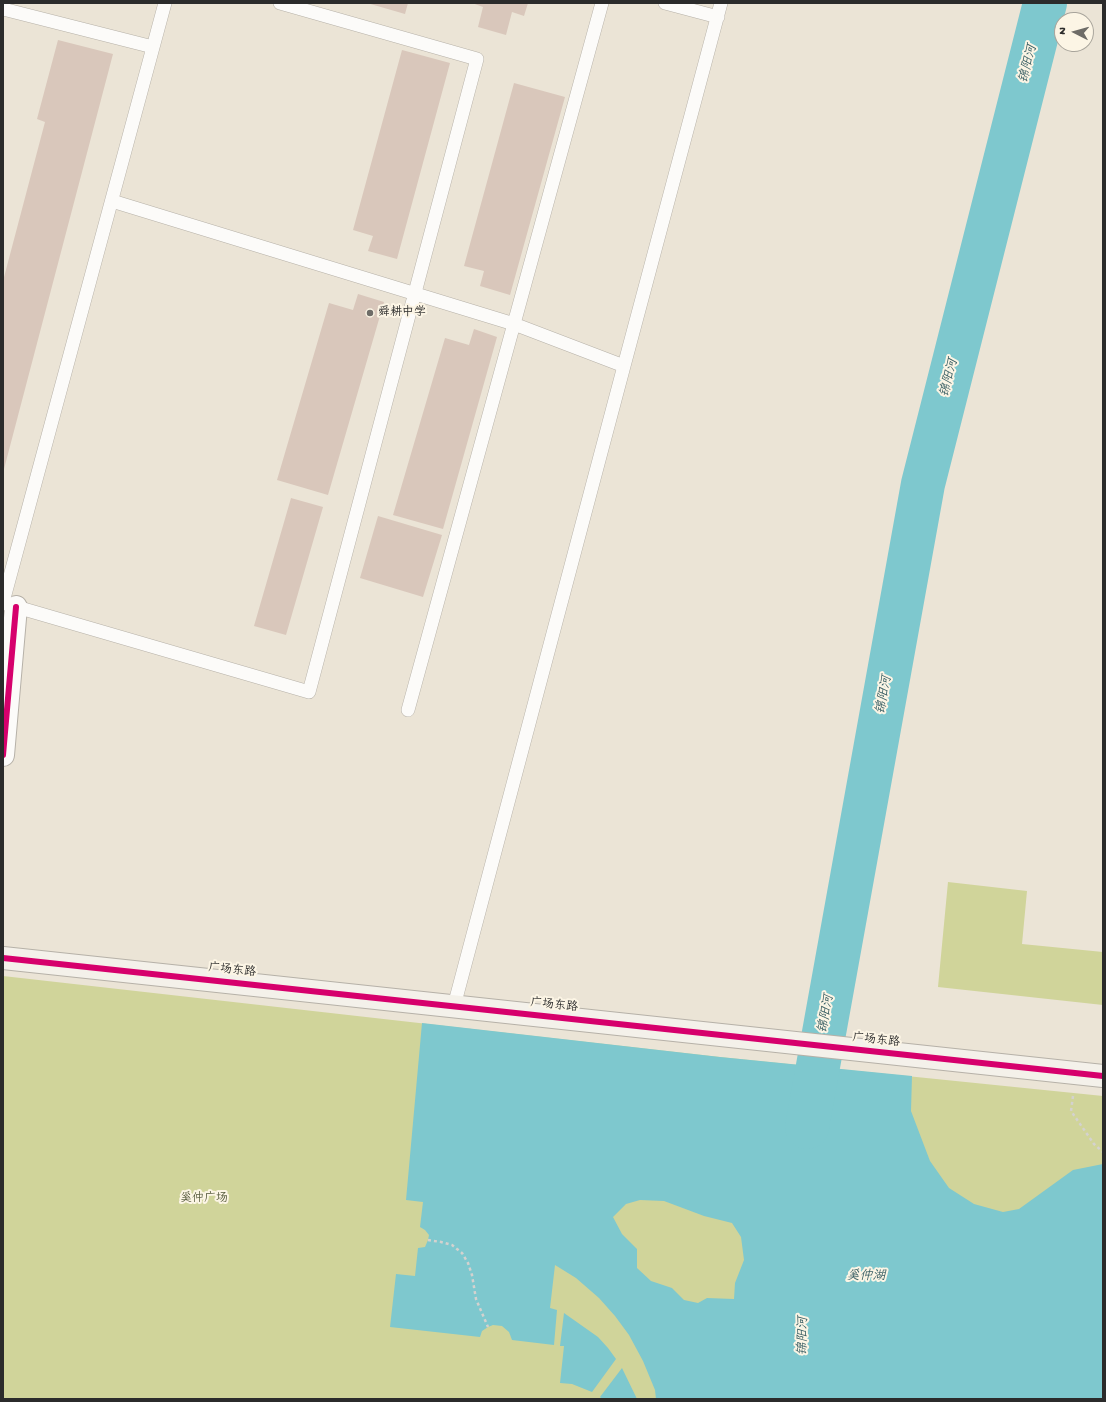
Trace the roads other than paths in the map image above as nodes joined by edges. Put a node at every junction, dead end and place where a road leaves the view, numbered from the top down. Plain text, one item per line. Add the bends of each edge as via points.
1 (165, 3) edge
2 (280, 3) edge
3 (602, 3) edge
4 (665, 3) edge
5 (722, 3) edge
6 (3, 9) edge
7 (718, 17) junction
8 (153, 47) junction
9 (112, 201) junction
10 (414, 293) junction
11 (514, 324) junction
12 (624, 366) junction
13 (7, 604) edge
14 (408, 710) dead end
15 (3, 755) edge
16 (3, 958) edge
17 (454, 1006) junction
18 (1103, 1076) edge

1 - 8 lane
2 - 10 lane via 477,59
3 - 11 lane
4 - 7 lane
5 - 7 lane
6 - 8 lane
7 - 12 lane
8 - 9 lane
9 - 10 lane
9 - 13 lane
10 - 11 lane
10 - 13 lane via 309,692
11 - 12 lane
11 - 14 lane
12 - 17 lane
13 - 15 street
16 - 17 street, 广场东路
17 - 18 street, 广场东路

